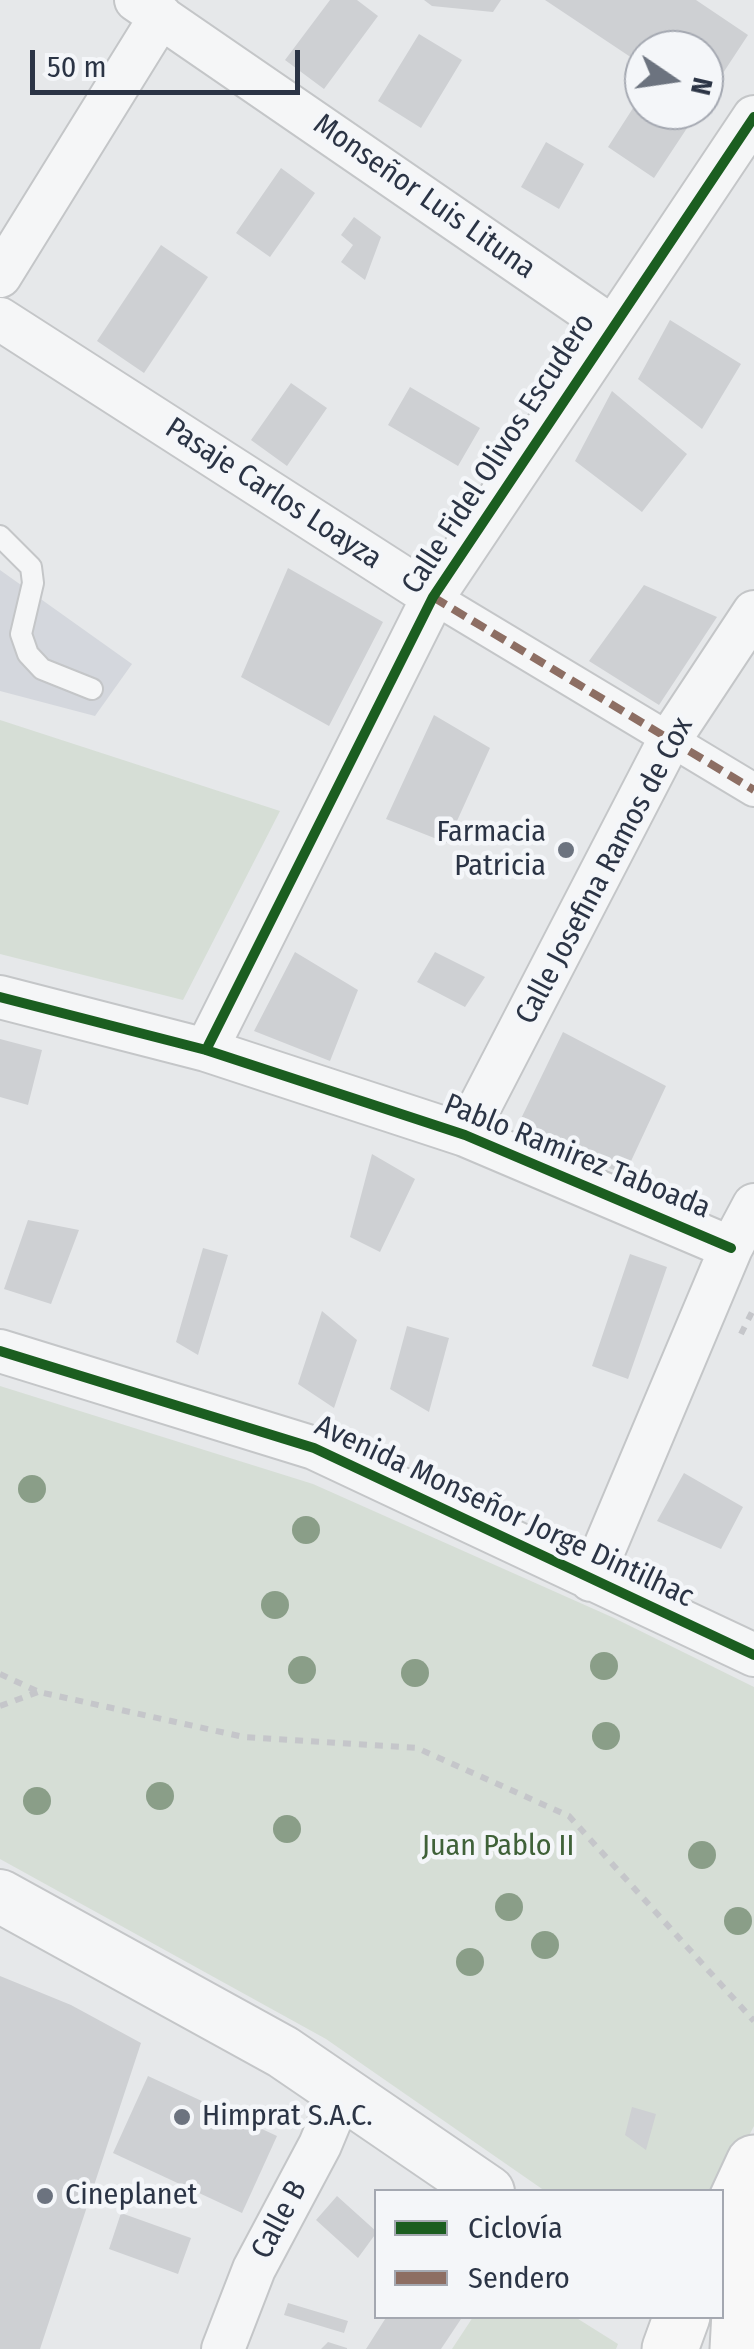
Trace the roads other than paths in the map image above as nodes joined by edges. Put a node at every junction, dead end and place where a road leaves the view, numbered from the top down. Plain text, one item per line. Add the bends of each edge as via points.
1 (148, 8) edge
2 (754, 117) edge
3 (0, 276) edge
4 (0, 319) edge
5 (612, 326) junction
6 (0, 536) edge
7 (433, 597) junction
8 (754, 612) edge
9 (92, 690) dead end
10 (670, 740) junction
11 (754, 790) edge
12 (0, 996) edge
13 (206, 1050) junction
14 (465, 1135) junction
15 (754, 1204) edge
16 (730, 1248) junction
17 (0, 1351) edge
18 (590, 1580) junction
19 (754, 1655) edge
20 (0, 1896) edge
21 (342, 2092) junction
22 (754, 2162) edge
23 (484, 2189) edge
24 (724, 2228) edge
25 (754, 2248) edge
26 (223, 2349) edge
27 (738, 2349) edge

1 - 3 street
1 - 5 street, Monseñor Luis Lituna
2 - 5 street, Calle Fidel Olivos Escudero
4 - 7 street, Pasaje Carlos Loayza
5 - 7 street, Calle Fidel Olivos Escudero
6 - 9 lane via 30,567 33,583 20,634 28,654 42,669
7 - 10 street, Pasaje Carlos Loayza
7 - 13 street, Calle Fidel Olivos Escudero
8 - 10 street, Calle Josefina Ramos de Cox
10 - 11 street, Pasaje Carlos Loayza
10 - 14 street, Calle Josefina Ramos de Cox
12 - 13 street, Pablo Ramirez Taboada
13 - 14 street, Pablo Ramirez Taboada
14 - 16 street, Pablo Ramirez Taboada
15 - 16 street
16 - 18 street
17 - 18 street, Avenida Monseñor Jorge Dintilhac via 314,1448
18 - 19 street, Avenida Monseñor Jorge Dintilhac
20 - 21 street via 172,1988
21 - 23 street
21 - 26 street, Calle B via 254,2269
22 - 24 main road
25 - 27 main road via 741,2294

